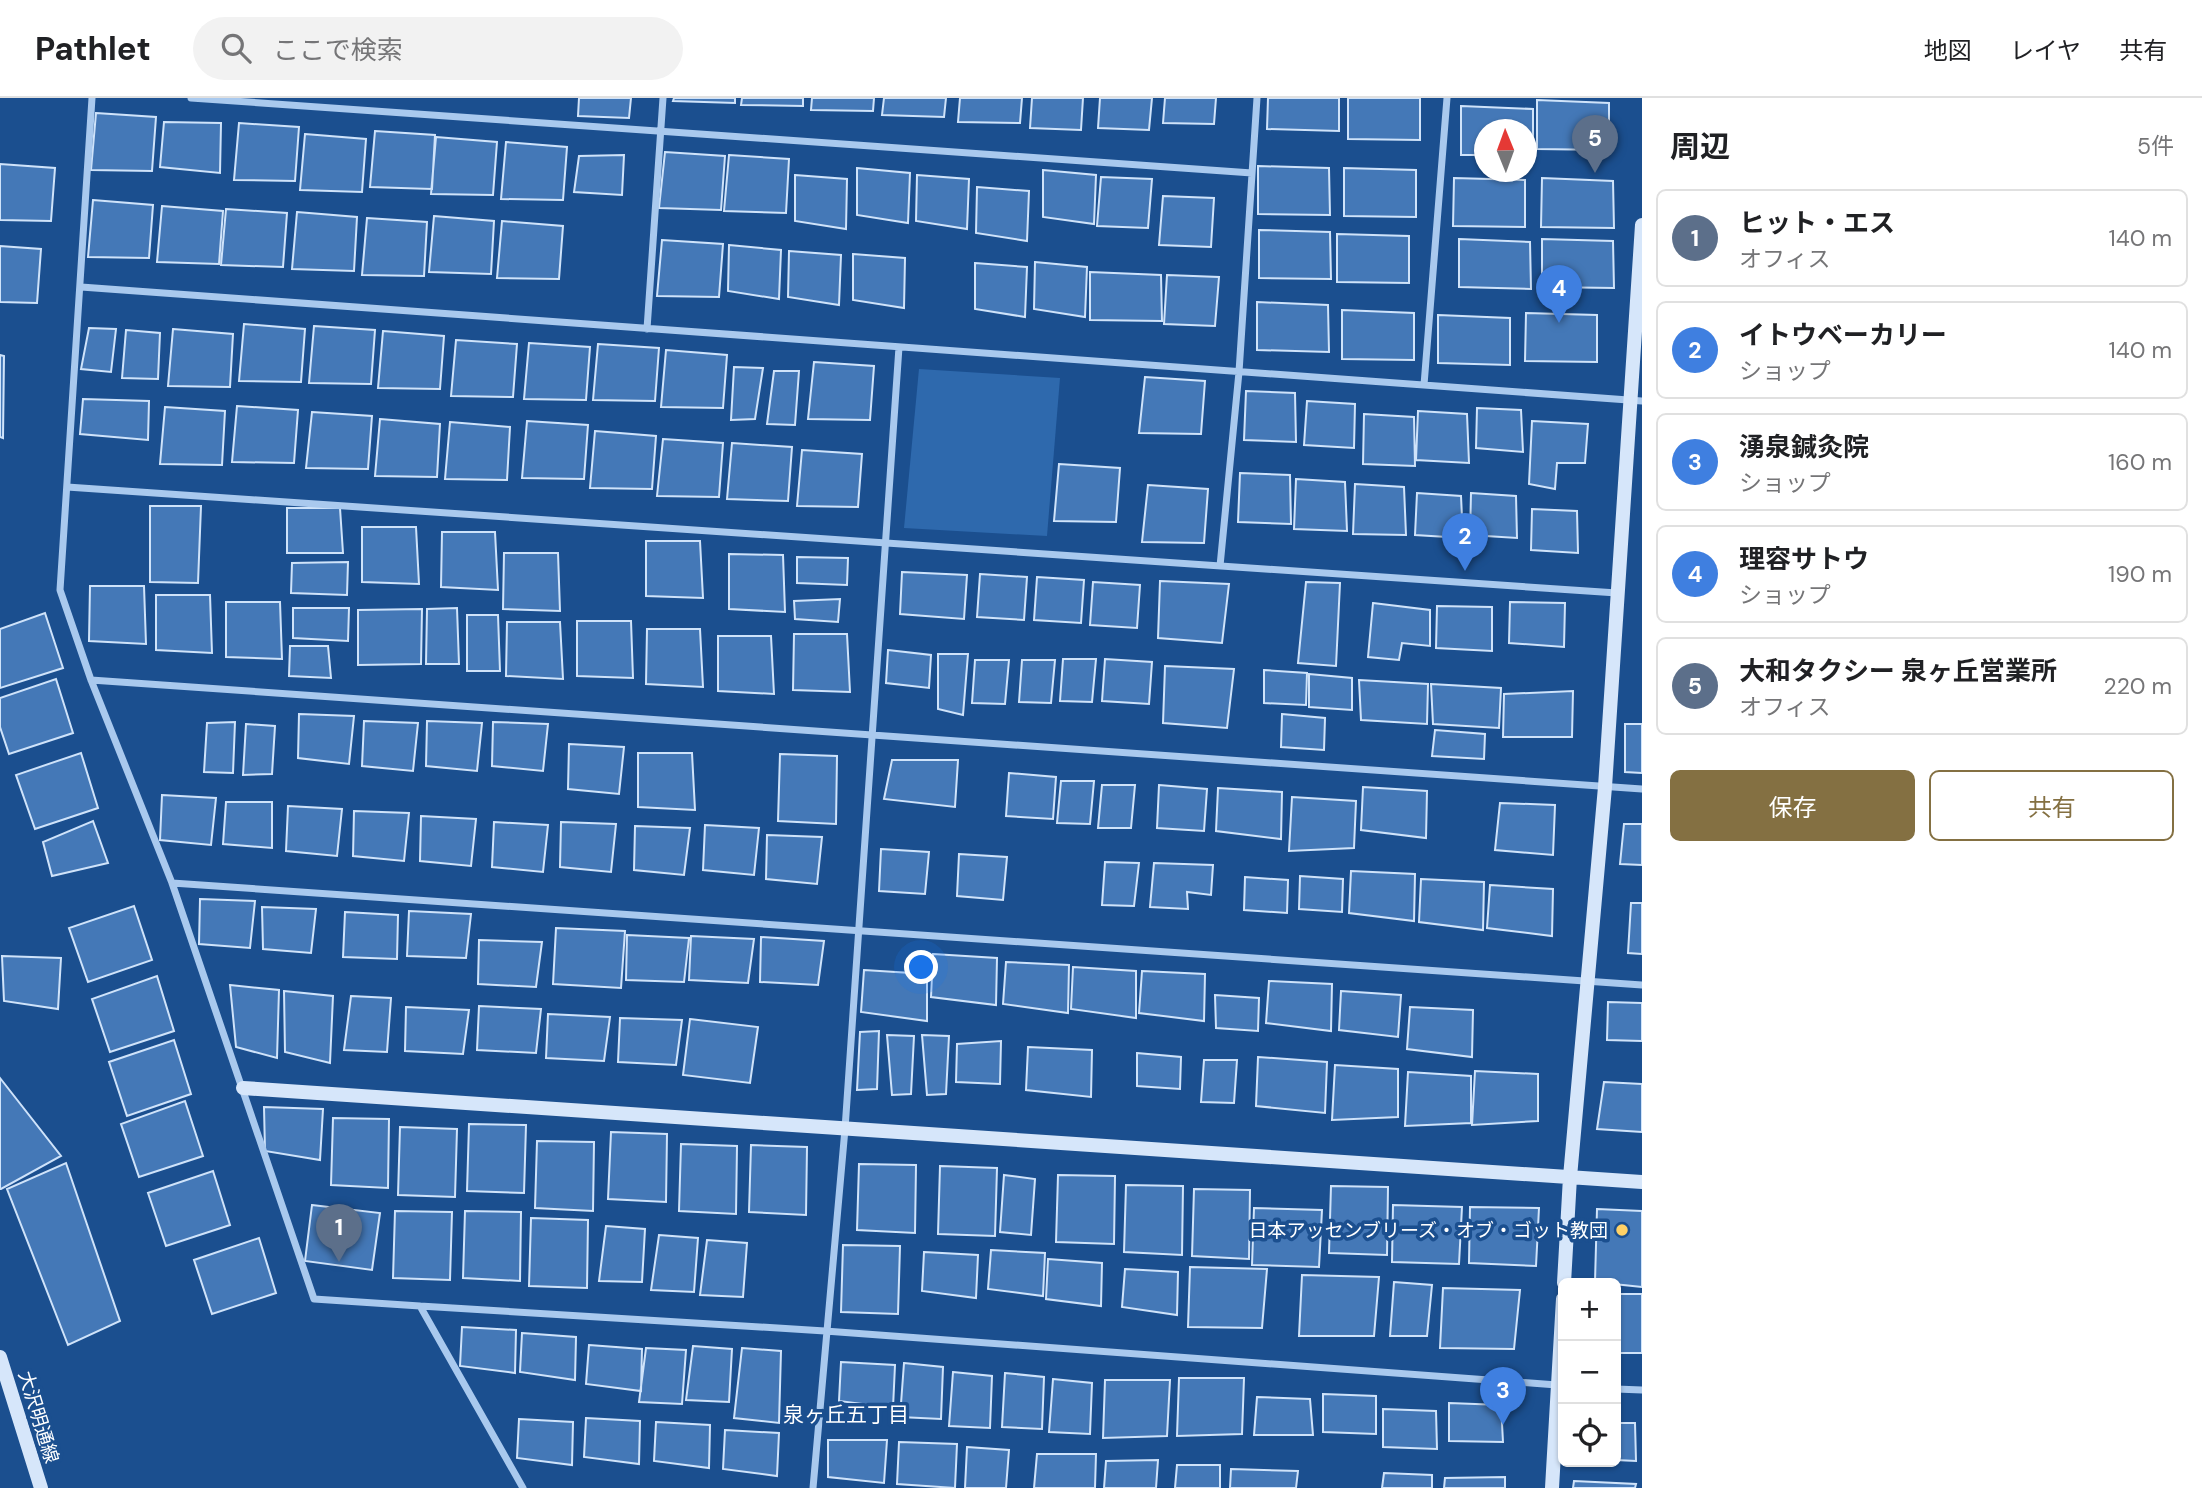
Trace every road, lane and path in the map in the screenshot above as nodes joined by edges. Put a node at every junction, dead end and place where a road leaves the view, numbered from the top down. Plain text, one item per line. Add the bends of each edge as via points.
1 (92, 98) edge
2 (191, 98) edge
3 (663, 98) edge
4 (1258, 98) edge
5 (1447, 98) edge
6 (661, 130) junction
7 (1252, 173) junction
8 (1642, 225) edge
9 (81, 287) junction
10 (647, 329) junction
11 (899, 347) junction
12 (1240, 372) junction
13 (1424, 385) junction
14 (1636, 401) edge
15 (67, 487) junction
16 (884, 544) junction
17 (1220, 566) junction
18 (1617, 593) junction
19 (91, 680) junction
20 (873, 735) junction
21 (1605, 787) junction
22 (1642, 789) edge
23 (172, 883) junction
24 (858, 931) junction
25 (1587, 982) junction
26 (1642, 985) edge
27 (243, 1088) junction
28 (845, 1129) junction
29 (1570, 1177) junction
30 (1642, 1182) edge
31 (1564, 1278) edge
32 (420, 1306) junction
33 (825, 1331) junction
34 (0, 1357) edge
35 (1558, 1385) edge
36 (1621, 1389) edge
37 (1642, 1391) edge
38 (1559, 1404) edge
39 (41, 1488) edge
40 (523, 1488) edge
41 (813, 1488) edge
42 (1552, 1488) edge

1 - 9 street
2 - 6 street
3 - 6 street
4 - 7 street
5 - 13 street
6 - 7 street
6 - 10 street
7 - 12 street
8 - 14 street
9 - 10 street
9 - 15 street
10 - 11 street
11 - 12 street
11 - 16 street
12 - 13 street
12 - 17 street
13 - 14 street
14 - 18 street
15 - 16 street
15 - 19 street via 60,590
16 - 17 street
16 - 20 street
17 - 18 street
18 - 21 street
19 - 20 street
19 - 23 street
20 - 21 street
20 - 24 street
21 - 22 street
21 - 25 street
23 - 24 street
23 - 27 street
24 - 25 street
24 - 28 street
25 - 26 street
25 - 29 street
27 - 28 street
27 - 32 street via 314,1300
28 - 29 street
28 - 33 street
29 - 30 street
29 - 31 street
32 - 33 street
32 - 40 street
33 - 35 street
33 - 41 street
34 - 39 street, 大沢明通線
36 - 37 street
38 - 42 street

